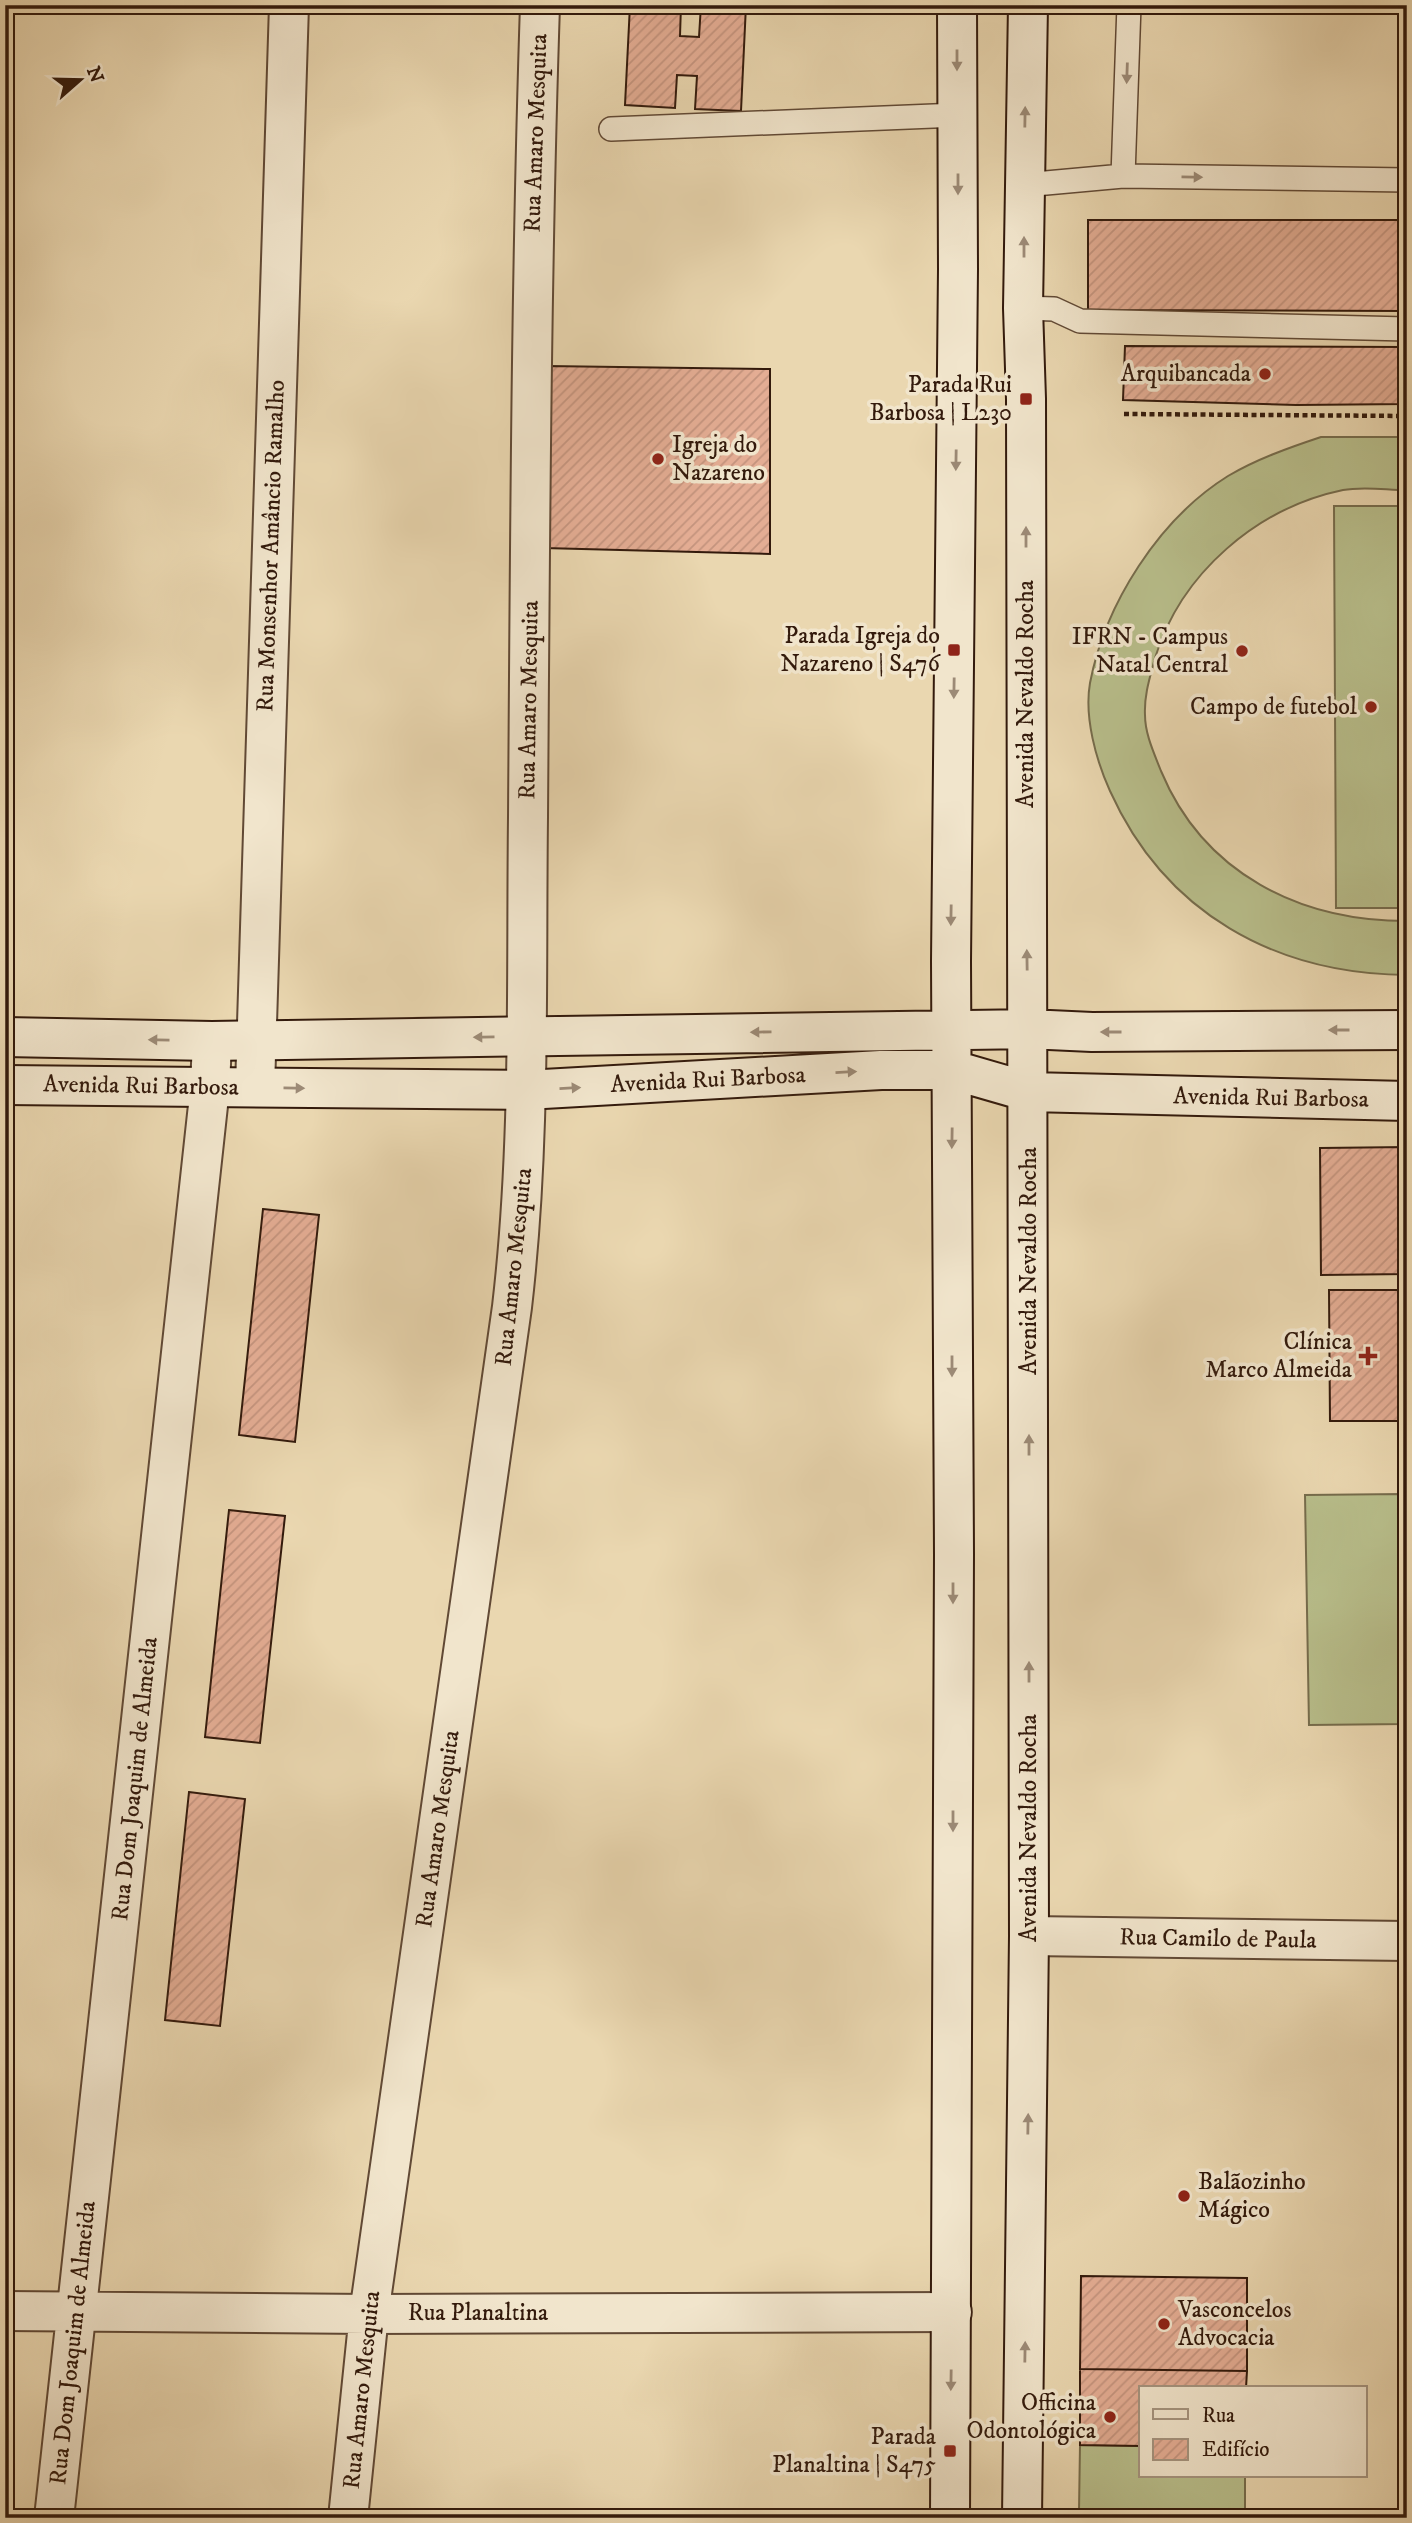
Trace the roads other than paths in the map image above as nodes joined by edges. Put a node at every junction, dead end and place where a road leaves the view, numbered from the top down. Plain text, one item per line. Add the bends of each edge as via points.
1 (289, 5) edge
2 (540, 5) edge
3 (957, 5) edge
4 (1028, 5) edge
5 (1129, 5) edge
6 (958, 116) junction
7 (611, 129) dead end
8 (1124, 176) junction
9 (1407, 180) edge
10 (1024, 185) junction
11 (1023, 308) junction
12 (1407, 329) edge
13 (1028, 1029) junction
14 (951, 1030) junction
15 (1407, 1030) edge
16 (526, 1036) junction
17 (5, 1037) edge
18 (255, 1040) junction
19 (212, 1041) junction
20 (953, 1070) junction
21 (5, 1085) edge
22 (210, 1087) junction
23 (255, 1087) junction
24 (526, 1090) junction
25 (1028, 1093) junction
26 (1407, 1101) edge
27 (1030, 1936) junction
28 (1407, 1941) edge
29 (77, 2310) junction
30 (5, 2311) edge
31 (951, 2312) junction
32 (369, 2314) junction
33 (54, 2518) edge
34 (348, 2518) edge
35 (950, 2518) edge
36 (1022, 2518) edge

1 - 18 main road, Rua Monsenhor Amâncio Ramalho
2 - 16 main road, Rua Amaro Mesquita via 533,219
3 -> 6 main road
10 -> 4 main road, Avenida Nevaldo Rocha
5 -> 8 lane
6 - 7 lane
6 -> 14 main road
8 -> 9 lane
8 - 10 lane
11 -> 10 main road, Avenida Nevaldo Rocha
11 - 12 lane via 1054,309 1080,321
13 -> 11 main road, Avenida Nevaldo Rocha
13 - 14 main road, Avenida Rui Barbosa
15 -> 13 main road, Avenida Rui Barbosa
13 - 25 main road, Avenida Nevaldo Rocha
14 -> 16 main road, Avenida Rui Barbosa
14 - 20 main road
16 -> 18 main road, Avenida Rui Barbosa
16 - 24 main road, Rua Amaro Mesquita
19 -> 17 main road, Avenida Rui Barbosa
18 - 19 main road, Avenida Rui Barbosa
18 - 23 main road, Rua Monsenhor Amâncio Ramalho
19 - 22 main road, Rua Dom Joaquim de Almeida
24 -> 20 main road, Avenida Rui Barbosa
20 - 25 main road, Avenida Rui Barbosa
20 -> 31 main road
21 - 22 main road, Avenida Rui Barbosa
22 - 23 main road, Avenida Rui Barbosa
22 - 29 main road, Rua Dom Joaquim de Almeida
23 -> 24 main road, Avenida Rui Barbosa
24 - 32 main road, Rua Amaro Mesquita via 521,1224 512,1307
25 - 26 main road, Avenida Rui Barbosa
27 -> 25 main road, Avenida Nevaldo Rocha
27 - 28 main road, Rua Camilo de Paula
36 -> 27 main road, Avenida Nevaldo Rocha
29 - 30 main road, Rua Planaltina
29 - 32 main road, Rua Planaltina
29 - 33 main road, Rua Dom Joaquim de Almeida
31 - 32 main road, Rua Planaltina
31 -> 35 main road
32 - 34 main road, Rua Amaro Mesquita

